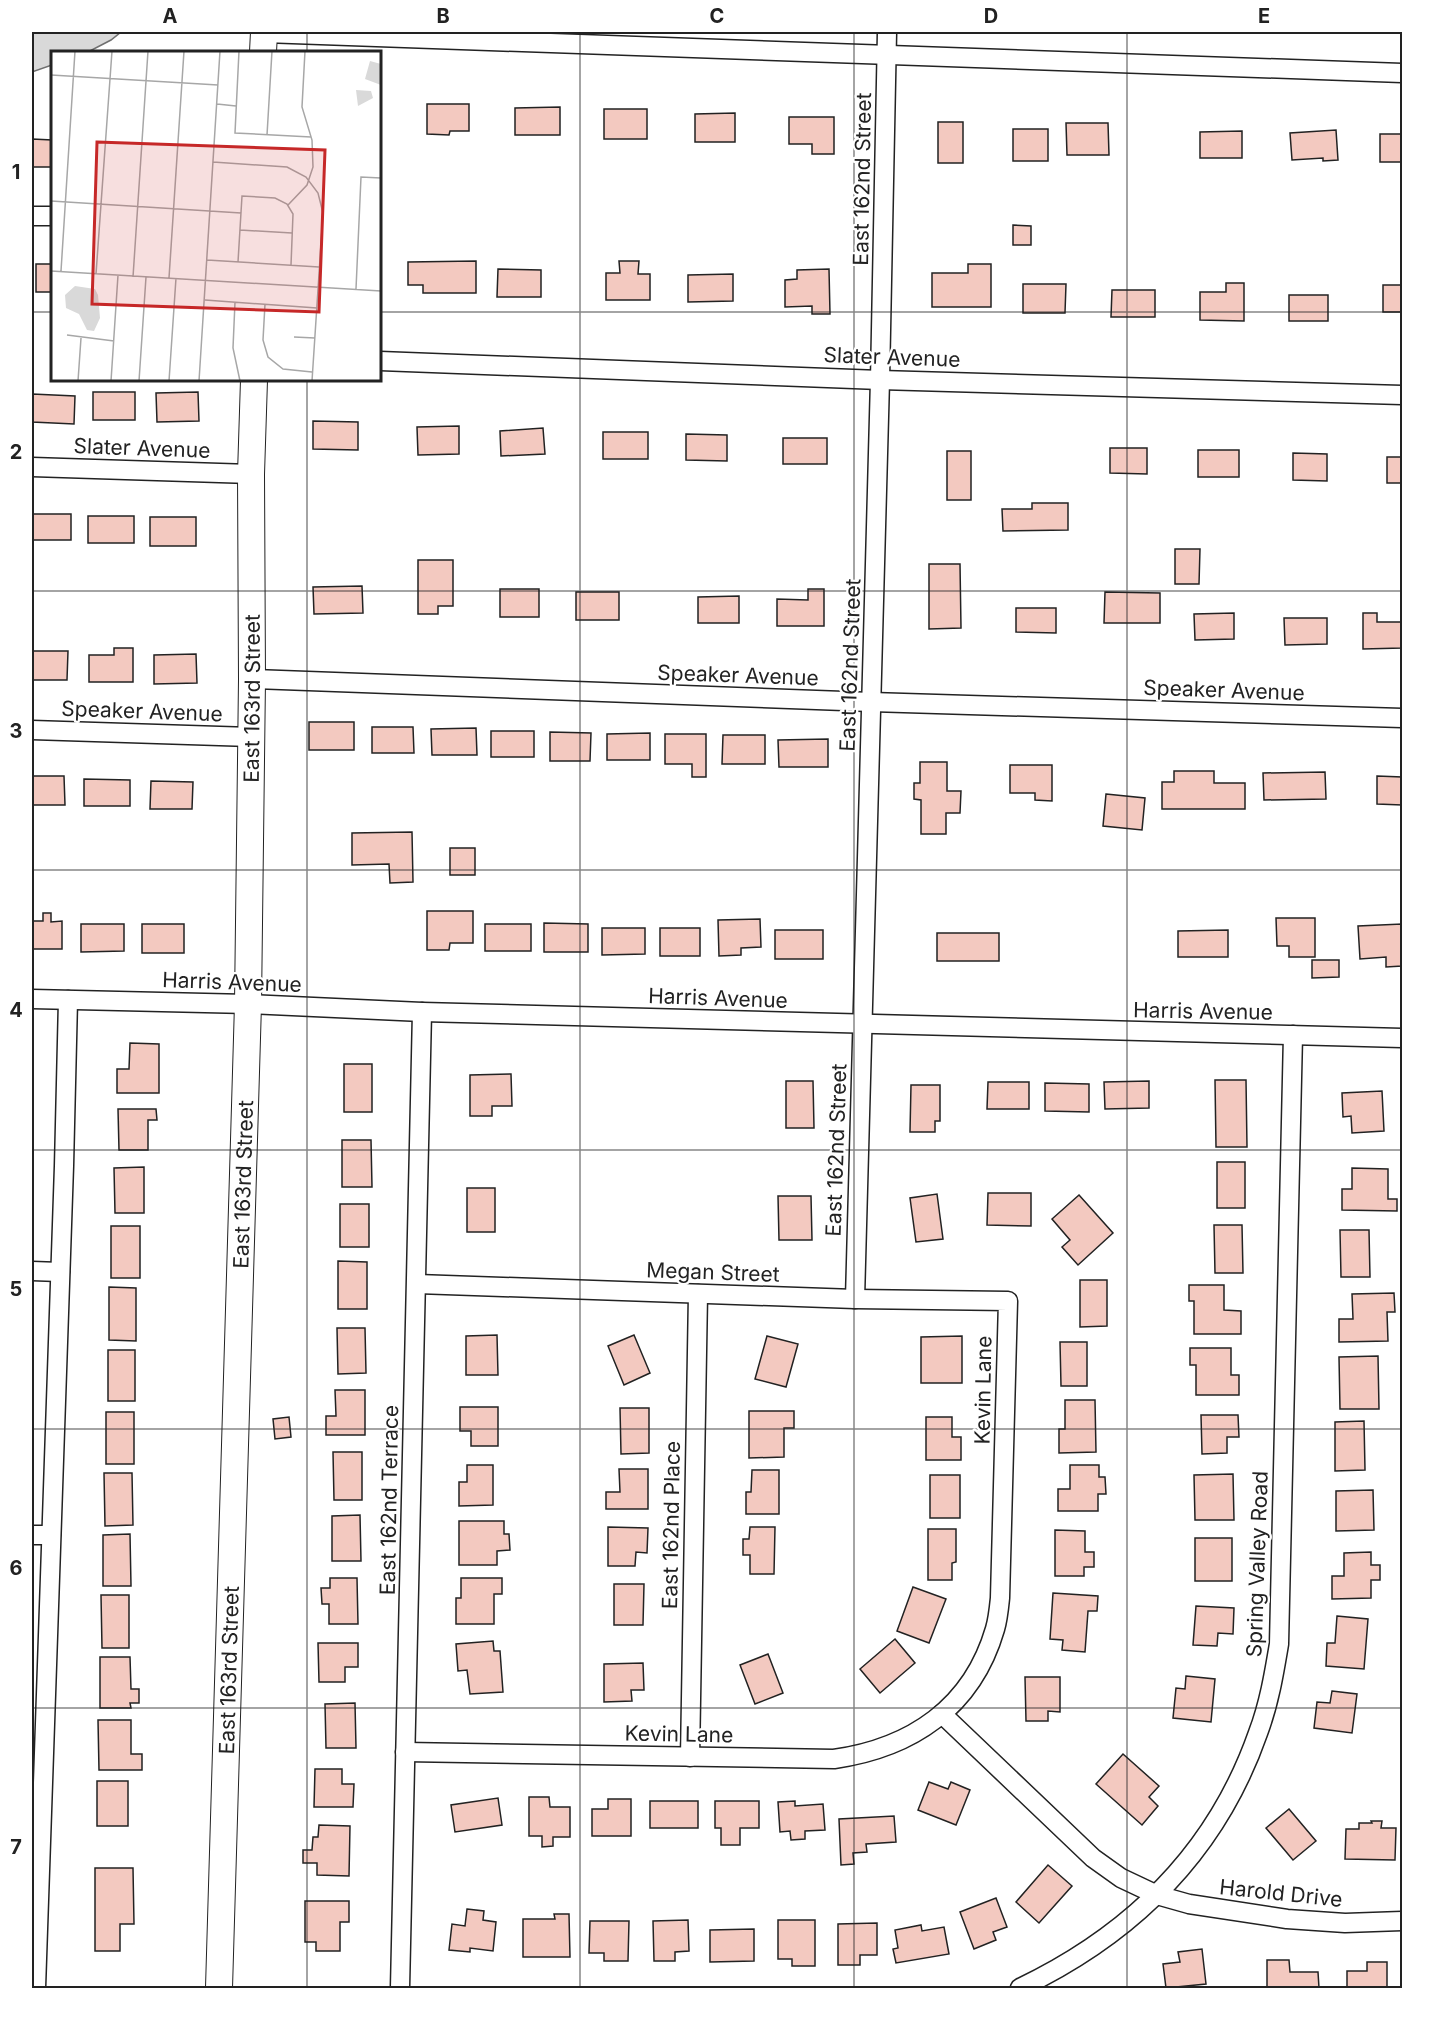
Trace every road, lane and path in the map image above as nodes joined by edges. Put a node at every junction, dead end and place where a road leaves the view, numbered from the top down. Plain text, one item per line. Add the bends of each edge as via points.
1 (887, 32) edge
2 (264, 39) edge
3 (887, 56) junction
4 (1402, 73) edge
5 (32, 216) edge
6 (51, 216) edge
7 (381, 361) edge
8 (880, 380) junction
9 (254, 381) edge
10 (1402, 395) edge
11 (32, 467) edge
12 (251, 474) junction
13 (252, 679) junction
14 (871, 702) junction
15 (1402, 718) edge
16 (32, 730) edge
17 (251, 737) junction
18 (32, 999) edge
19 (68, 1000) junction
20 (248, 1004) junction
21 (422, 1012) junction
22 (862, 1025) junction
23 (1293, 1035) junction
24 (1402, 1038) edge
25 (32, 1271) edge
26 (60, 1272) junction
27 (417, 1284) junction
28 (698, 1294) junction
29 (855, 1299) junction
30 (1008, 1301) joint
31 (32, 1535) edge
32 (51, 1535) junction
33 (942, 1714) junction
34 (405, 1752) junction
35 (690, 1757) junction
36 (1157, 1895) junction
37 (1402, 1921) edge
38 (36, 1989) edge
39 (219, 1989) edge
40 (400, 1989) edge
41 (1020, 1989) edge

1 - 3 street, East 162nd Street
2 - 3 street
3 - 4 street
3 - 8 street, East 162nd Street
5 - 6 street
7 - 8 street, Slater Avenue
8 - 10 street, Slater Avenue
8 - 14 street, East 162nd Street
9 - 12 street, East 163rd Street
11 - 12 street, Slater Avenue
12 - 13 street, East 163rd Street
13 - 14 street, Speaker Avenue
13 - 17 street, East 163rd Street
14 - 15 street, Speaker Avenue
14 - 22 street, East 162nd Street
16 - 17 street, Speaker Avenue
17 - 20 street, East 163rd Street
18 - 19 street, Harris Avenue
19 - 20 street, Harris Avenue
19 - 26 street
20 - 21 street, Harris Avenue
20 - 39 street, East 163rd Street
21 - 22 street, Harris Avenue
21 - 27 street, East 162nd Terrace
22 - 23 street, Harris Avenue
22 - 29 street, East 162nd Street
23 - 24 street, Harris Avenue
23 - 36 street, Spring Valley Road via 1279,1644 1262,1722 1238,1782 1189,1859
25 - 26 street
26 - 32 street
27 - 28 street, Megan Street
27 - 34 street, East 162nd Terrace
28 - 29 street, Megan Street
28 - 35 street, East 162nd Place
29 - 30 street, Megan Street
30 - 33 street, Kevin Lane via 1000,1598 986,1655 970,1682
31 - 32 street
32 - 38 street
33 - 35 street, Kevin Lane via 916,1733 861,1755 834,1759
33 - 36 street via 1093,1858 1121,1878
34 - 35 street, Kevin Lane
34 - 40 street, East 162nd Terrace
36 - 37 street, Harold Drive via 1189,1904 1287,1919
36 - 41 street, Spring Valley Road via 1101,1942

